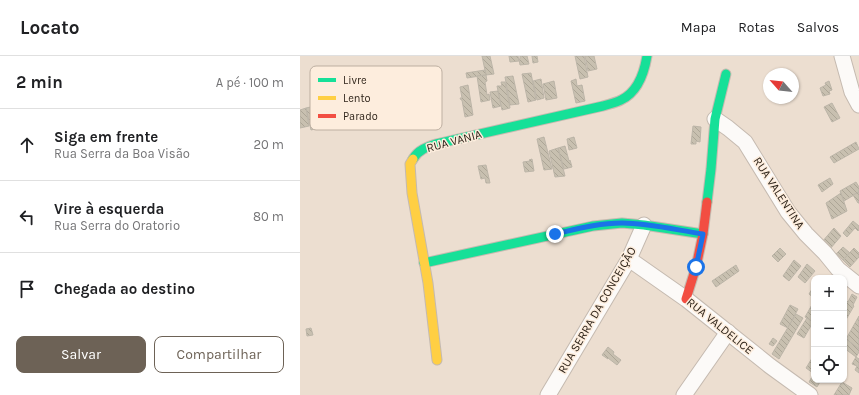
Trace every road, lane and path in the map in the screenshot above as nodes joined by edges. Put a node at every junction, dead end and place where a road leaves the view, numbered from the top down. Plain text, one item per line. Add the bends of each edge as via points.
1 (647, 56) edge
2 (842, 56) edge
3 (726, 74) dead end
4 (859, 105) edge
5 (715, 119) junction
6 (644, 225) junction
7 (703, 234) junction
8 (629, 259) junction
9 (424, 263) junction
10 (859, 286) edge
11 (686, 299) junction
12 (728, 332) junction
13 (437, 360) dead end
14 (548, 395) edge
15 (684, 395) edge
16 (810, 395) edge

1 - 9 street, RUA VANIA via 637,86 621,100 436,144 422,149 415,155 410,164 412,193
2 - 4 street via 852,92
3 - 5 street
5 - 7 street
5 - 10 street, RUA VALENTINA via 745,142 788,212 838,269
6 - 7 street
6 - 8 street, RUA SERRA DA CONCEIÇÃO
6 - 9 street via 622,223 593,226
7 - 11 street
8 - 11 street, RUA VALDELICE
8 - 14 street, RUA SERRA DA CONCEIÇÃO
9 - 13 street, RUA VANIA
11 - 12 street, RUA VALDELICE
12 - 15 street
12 - 16 street, RUA VALDELICE

